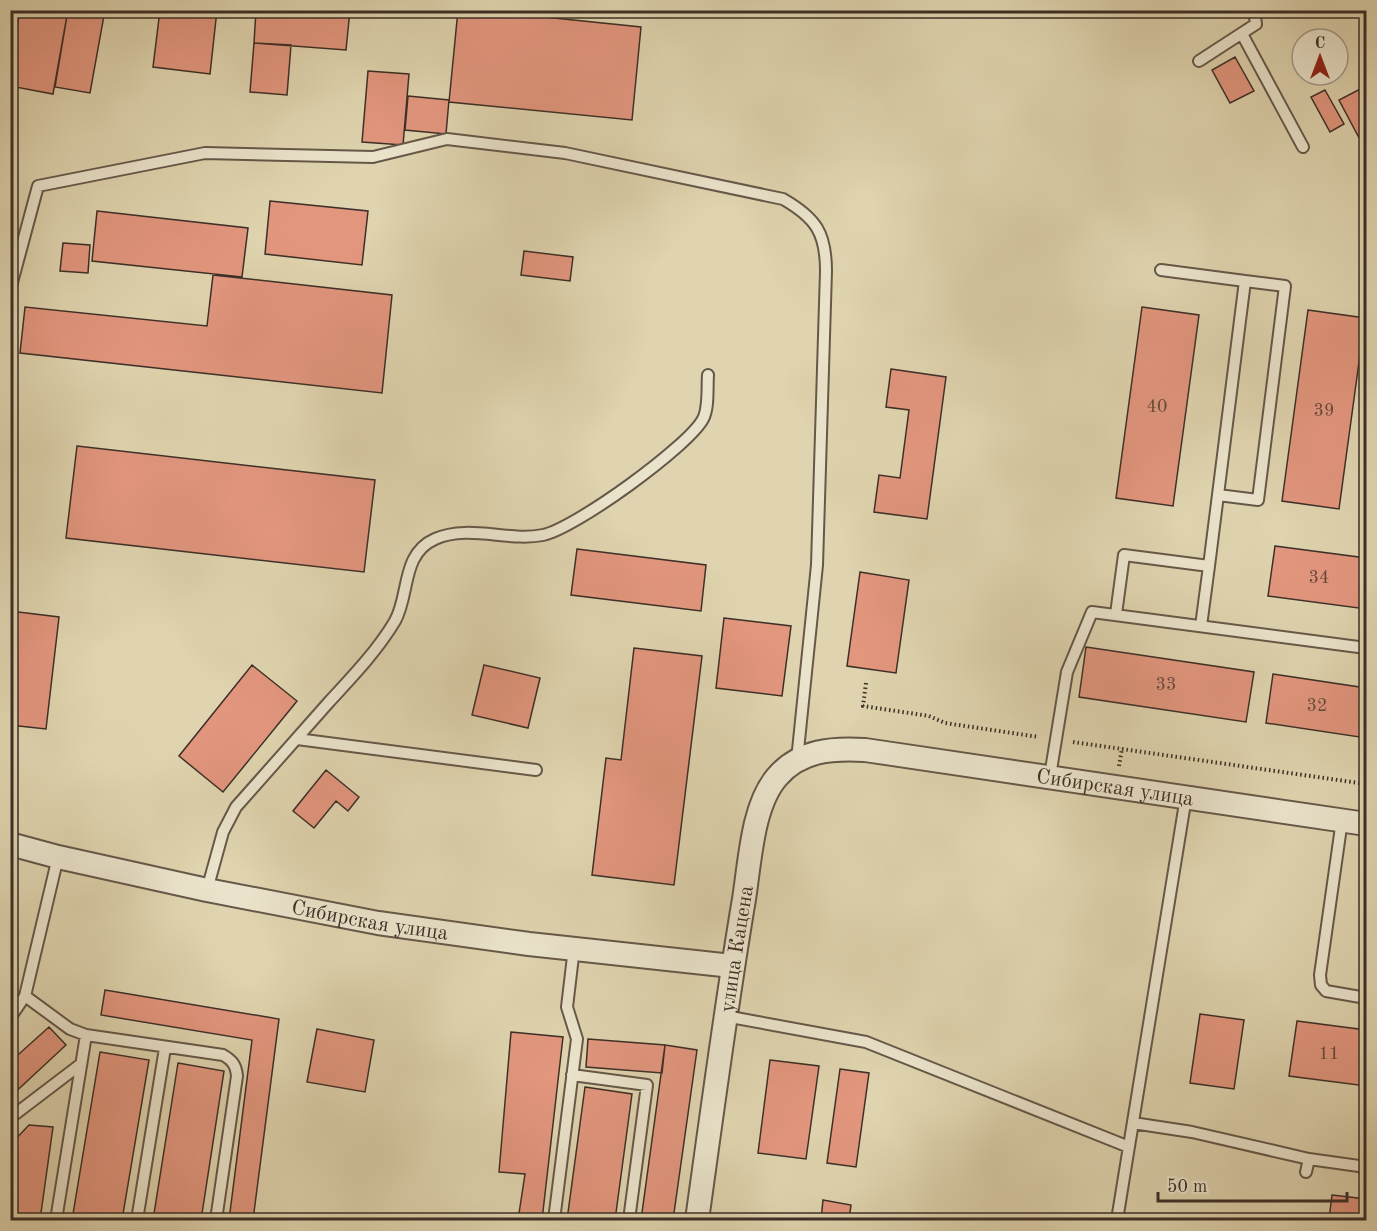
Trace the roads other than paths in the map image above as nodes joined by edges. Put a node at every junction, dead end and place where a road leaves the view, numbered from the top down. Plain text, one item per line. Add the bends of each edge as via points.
1 (1254, 10) edge
2 (1242, 34) junction
3 (1199, 61) dead end
4 (1303, 147) dead end
5 (1161, 270) dead end
6 (1245, 280) junction
7 (10, 290) edge
8 (708, 375) dead end
9 (1218, 495) junction
10 (1209, 566) junction
11 (1116, 615) junction
12 (1201, 626) junction
13 (1366, 648) edge
14 (297, 739) junction
15 (865, 750) joint
16 (797, 760) junction
17 (536, 770) dead end
18 (1050, 776) junction
19 (1186, 797) junction
20 (1342, 820) junction
21 (1366, 824) edge
22 (10, 844) edge
23 (58, 857) junction
24 (207, 890) junction
25 (574, 948) junction
26 (732, 966) junction
27 (25, 996) junction
28 (1366, 998) edge
29 (725, 1016) junction
30 (10, 1018) edge
31 (86, 1035) junction
32 (165, 1047) junction
33 (81, 1064) junction
34 (572, 1075) junction
35 (10, 1118) edge
36 (1133, 1123) junction
37 (1129, 1147) junction
38 (1309, 1159) junction
39 (1366, 1167) edge
40 (1306, 1172) dead end
41 (56, 1221) edge
42 (137, 1221) edge
43 (216, 1221) edge
44 (554, 1221) edge
45 (629, 1221) edge
46 (697, 1221) edge
47 (1117, 1221) edge

1 - 2 lane via 1256,24
2 - 3 lane
2 - 4 lane
5 - 6 lane
6 - 9 lane
6 - 9 lane via 1285,286 1258,500
7 - 16 lane via 38,186 205,153 373,157 447,139 565,153 783,199 800,209 822,236 826,271 818,556
8 - 14 lane via 704,417 692,436 568,526 544,535 518,538 459,532 435,539 419,550 410,567 396,619 372,655
9 - 10 lane
10 - 11 lane via 1124,555
10 - 12 lane
11 - 12 lane
11 - 18 lane via 1092,612 1067,672
12 - 13 lane
14 - 17 lane
14 - 24 lane via 236,807 223,832
15 - 16 street, улица Кацена via 832,749
15 - 18 street, Сибирская улица
16 - 26 street, улица Кацена via 775,779 758,817
18 - 19 street, Сибирская улица
19 - 20 street, Сибирская улица
19 - 36 lane
20 - 21 street, Сибирская улица
20 - 28 lane via 1321,984 1326,991
22 - 23 street, Сибирская улица
23 - 24 street, Сибирская улица
23 - 27 lane
24 - 25 street, Сибирская улица via 378,923
25 - 26 street, Сибирская улица
25 - 34 lane via 567,1007 577,1039
26 - 29 street, улица Кацена
27 - 30 lane
27 - 31 lane via 70,1029
29 - 37 lane via 866,1042
29 - 46 street, улица Кацена
31 - 32 lane
31 - 33 lane
32 - 42 lane
32 - 43 lane via 224,1055 236,1067
33 - 35 lane
33 - 41 lane
34 - 44 lane
34 - 45 lane via 647,1085
36 - 37 lane
36 - 38 lane via 1212,1136
37 - 47 lane
38 - 39 lane
38 - 40 lane

